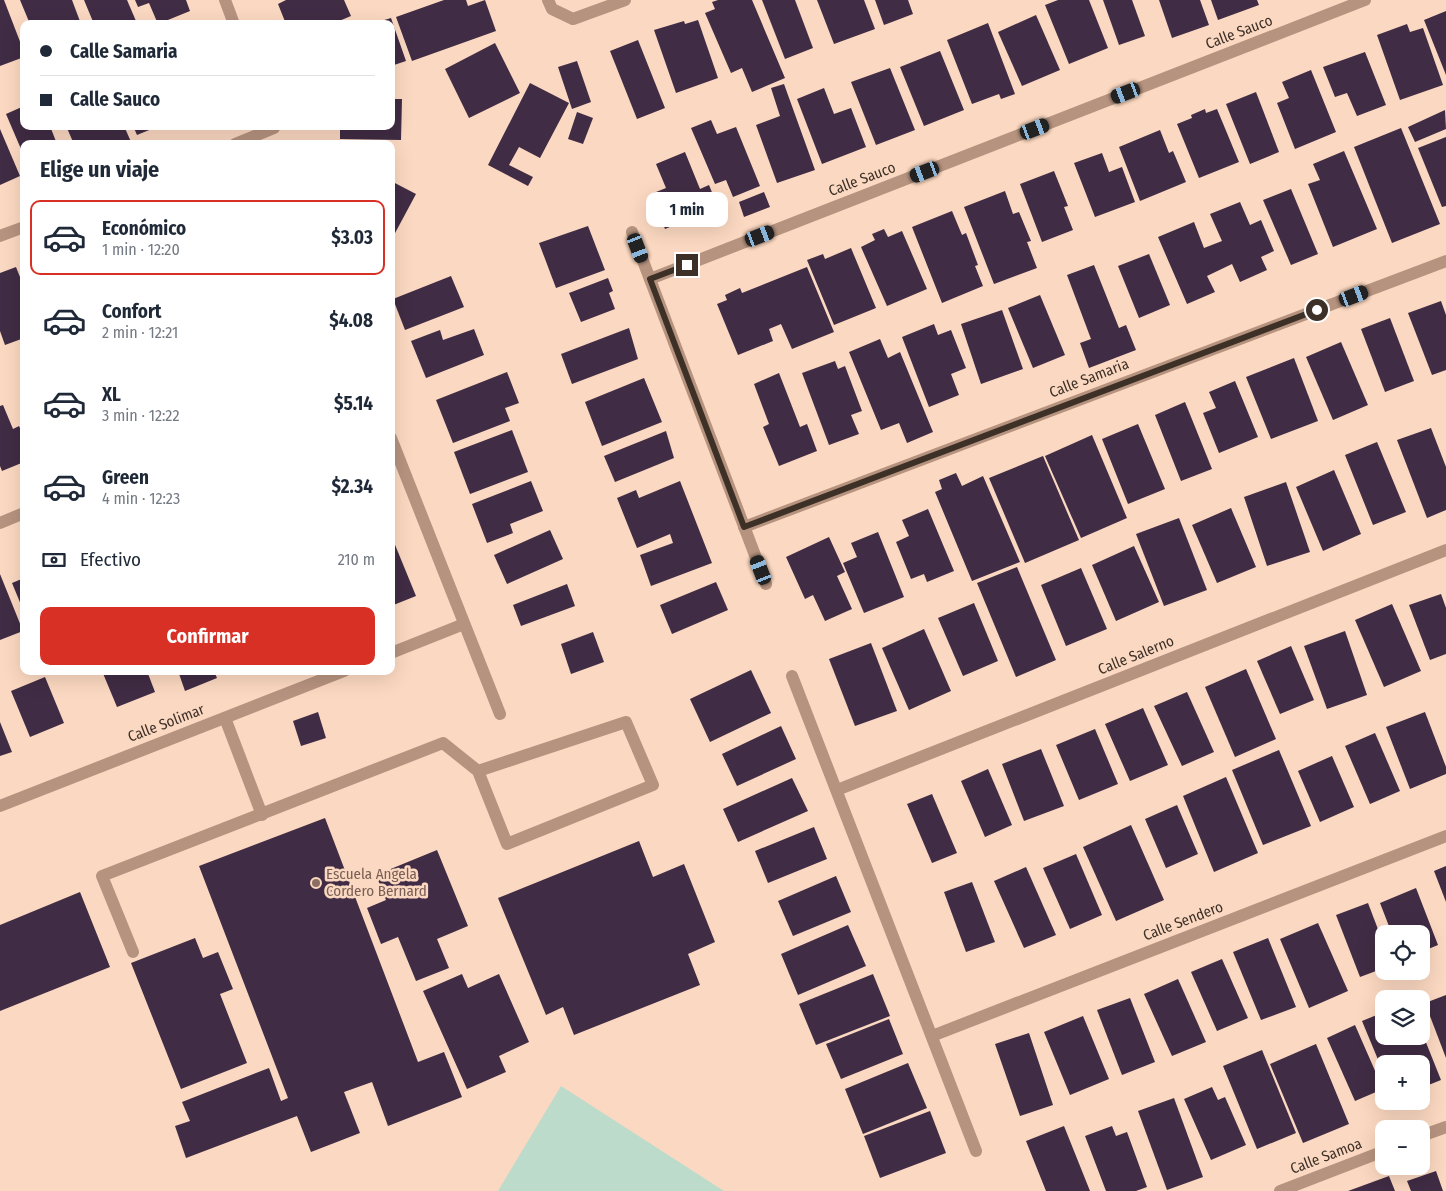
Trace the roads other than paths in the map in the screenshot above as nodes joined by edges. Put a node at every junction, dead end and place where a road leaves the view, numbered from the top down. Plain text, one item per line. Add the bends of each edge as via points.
1 (225, 0) edge
2 (548, 0) edge
3 (625, 0) edge
4 (1365, 0) edge
5 (232, 20) edge
6 (269, 130) edge
7 (245, 140) edge
8 (20, 228) edge
9 (632, 232) dead end
10 (0, 236) edge
11 (1446, 261) edge
12 (650, 279) junction
13 (395, 448) edge
14 (20, 516) edge
15 (0, 523) edge
16 (744, 527) junction
17 (1446, 550) edge
18 (766, 584) dead end
19 (464, 624) junction
20 (395, 651) edge
21 (334, 675) edge
22 (792, 676) dead end
23 (500, 714) dead end
24 (225, 718) junction
25 (478, 771) junction
26 (837, 790) junction
27 (0, 806) edge
28 (262, 815) junction
29 (1446, 836) edge
30 (133, 952) dead end
31 (932, 1036) junction
32 (1446, 1127) edge
33 (1430, 1133) edge
34 (976, 1151) dead end
35 (1375, 1154) edge
36 (1280, 1191) edge

1 - 5 street
2 - 3 street via 552,10 573,19
4 - 12 street, Calle Sauco
6 - 7 street
8 - 10 street
9 - 12 street
11 - 16 street, Calle Samaria
12 - 16 street
13 - 19 street
14 - 15 street
16 - 18 street
17 - 26 street, Calle Salerno
19 - 20 street
19 - 23 street
21 - 24 street, Calle Solimar
22 - 26 street
24 - 27 street, Calle Solimar
24 - 28 street
25 - 25 street via 507,844 653,785 626,722
25 - 28 street via 443,744
26 - 31 street
28 - 30 street via 102,876
29 - 31 street, Calle Sendero
31 - 34 street
32 - 33 street
35 - 36 street, Calle Samoa

